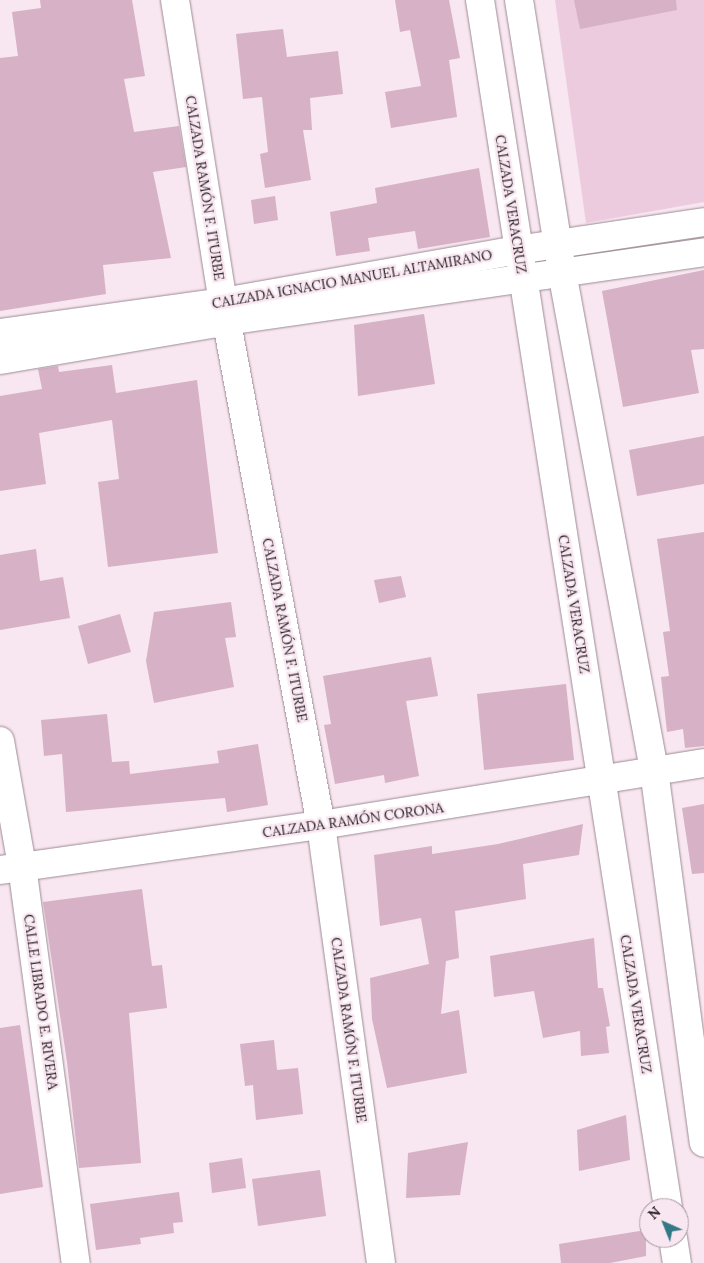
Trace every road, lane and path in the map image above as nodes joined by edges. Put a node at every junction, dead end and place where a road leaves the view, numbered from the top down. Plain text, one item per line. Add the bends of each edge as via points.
1 (175, 0) edge
2 (480, 0) edge
3 (519, 0) edge
4 (704, 222) edge
5 (558, 243) junction
6 (518, 250) junction
7 (704, 252) edge
8 (562, 272) junction
9 (523, 278) junction
10 (225, 312) junction
11 (0, 334) edge
12 (0, 360) edge
13 (0, 741) edge
14 (704, 763) edge
15 (654, 770) junction
16 (601, 782) junction
17 (322, 825) junction
18 (11, 868) edge
19 (704, 1143) edge
20 (666, 1198) edge
21 (675, 1248) edge
22 (76, 1263) edge
23 (381, 1263) edge
24 (677, 1263) edge

1 - 10 street, CALZADA RAMÓN F. ITURBE
2 - 6 street, CALZADA VERACRUZ
3 - 5 street
4 - 5 street, CALZADA IGNACIO MANUEL ALTAMIRANO
5 - 6 street, CALZADA IGNACIO MANUEL ALTAMIRANO
5 - 8 street
6 - 9 street, CALZADA VERACRUZ
6 - 10 street, CALZADA IGNACIO MANUEL ALTAMIRANO
7 - 8 street, CALZADA IGNACIO MANUEL ALTAMIRANO
8 - 9 street, CALZADA IGNACIO MANUEL ALTAMIRANO
8 - 15 street
9 - 10 street, CALZADA IGNACIO MANUEL ALTAMIRANO
9 - 16 street, CALZADA VERACRUZ
10 - 11 street, CALZADA IGNACIO MANUEL ALTAMIRANO
10 - 12 street, CALZADA IGNACIO MANUEL ALTAMIRANO
10 - 17 street, CALZADA RAMÓN F. ITURBE
13 - 18 street, CALLE LIBRADO E. RIVERA
14 - 15 street, CALZADA RAMÓN CORONA
15 - 16 street, CALZADA RAMÓN CORONA
15 - 19 street
16 - 17 street, CALZADA RAMÓN CORONA
16 - 20 street, CALZADA VERACRUZ
17 - 18 street, CALZADA RAMÓN CORONA
17 - 23 street, CALZADA RAMÓN F. ITURBE
18 - 22 street, CALLE LIBRADO E. RIVERA
21 - 24 street

